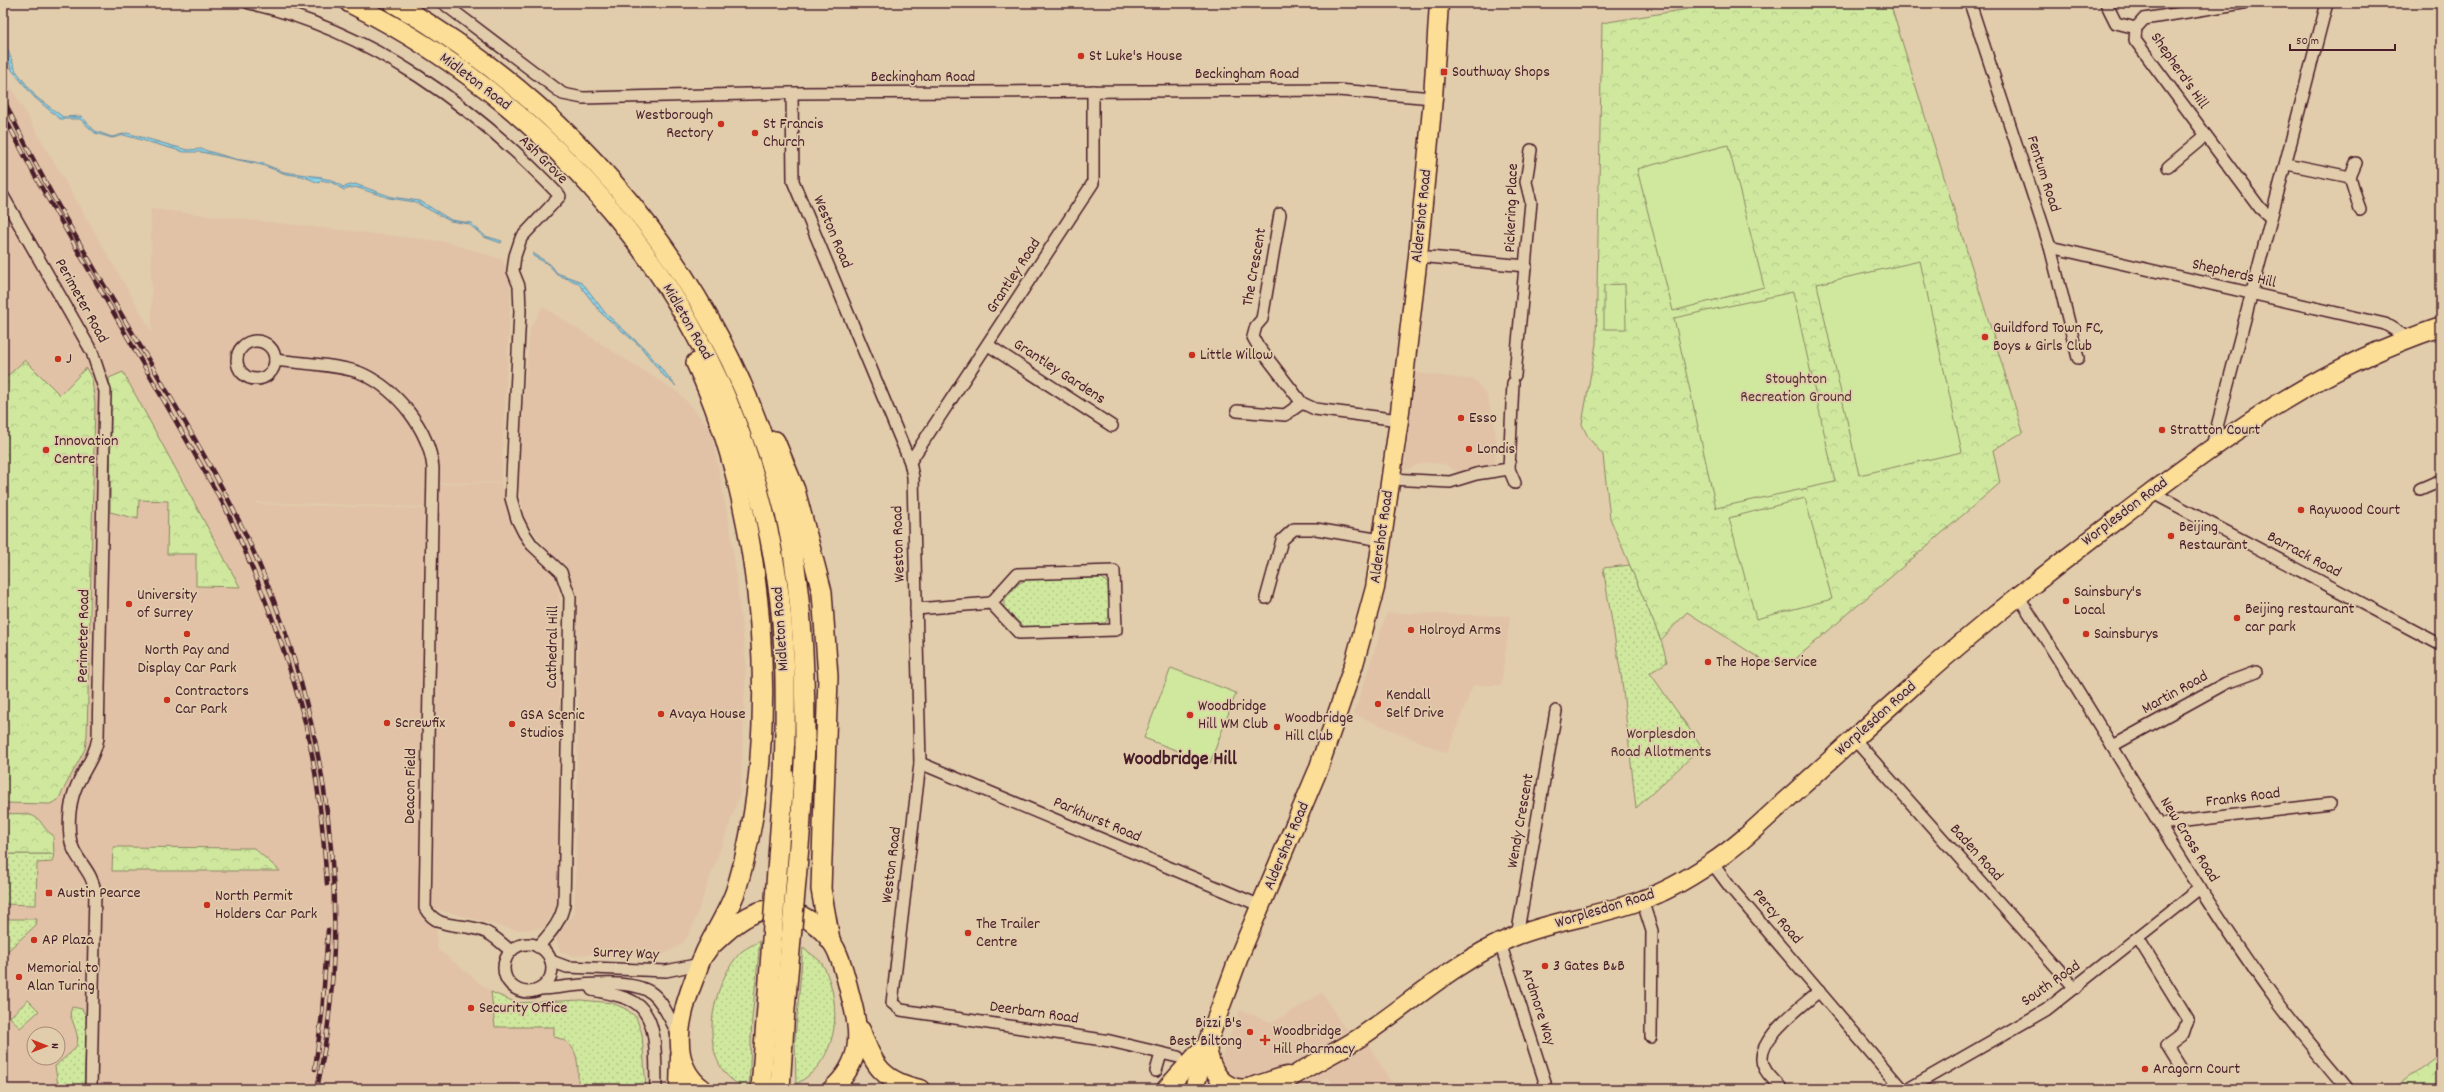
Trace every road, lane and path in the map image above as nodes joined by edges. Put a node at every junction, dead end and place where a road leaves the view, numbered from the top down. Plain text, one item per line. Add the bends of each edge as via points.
1 (249, 3) edge
2 (350, 3) edge
3 (394, 3) edge
4 (443, 3) edge
5 (1439, 3) edge
6 (1970, 3) edge
7 (2106, 3) edge
8 (2243, 3) edge
9 (2327, 3) edge
10 (2136, 28) junction
11 (1093, 91) junction
12 (792, 93) junction
13 (1433, 98) junction
14 (2205, 136) junction
15 (1530, 150) dead end
16 (2356, 163) dead end
17 (2287, 164) junction
18 (2168, 167) dead end
19 (2350, 177) junction
20 (3, 196) edge
21 (2360, 210) dead end
22 (1280, 214) dead end
23 (2271, 218) junction
24 (636, 240) junction
25 (2050, 247) junction
26 (1418, 256) junction
27 (1526, 266) junction
28 (2250, 294) junction
29 (2441, 327) edge
30 (2408, 338) junction
31 (988, 345) junction
32 (2078, 358) dead end
33 (275, 360) dead end
34 (735, 370) junction
35 (1302, 403) junction
36 (1237, 411) dead end
37 (1398, 420) junction
38 (1112, 426) dead end
39 (2212, 446) junction
40 (910, 462) junction
41 (1509, 469) junction
42 (511, 478) joint
43 (1390, 479) junction
44 (2441, 480) edge
45 (1515, 483) dead end
46 (2420, 489) dead end
47 (2151, 492) junction
48 (1381, 540) junction
49 (2018, 596) junction
50 (1266, 598) dead end
51 (991, 603) junction
52 (916, 609) junction
53 (2441, 645) edge
54 (2256, 672) dead end
55 (1556, 711) dead end
56 (1854, 739) junction
57 (2112, 746) junction
58 (920, 763) junction
59 (2330, 804) dead end
60 (2160, 824) junction
61 (1712, 863) junction
62 (2200, 888) junction
63 (1642, 900) junction
64 (1261, 906) junction
65 (1517, 936) junction
66 (2138, 938) junction
67 (830, 940) junction
68 (1500, 943) junction
69 (538, 947) junction
70 (511, 951) junction
71 (703, 958) junction
72 (551, 961) junction
73 (574, 987) junction
74 (2075, 988) junction
75 (541, 989) junction
76 (1819, 990) junction
77 (901, 1010) joint
78 (858, 1024) junction
79 (1651, 1037) dead end
80 (680, 1044) junction
81 (1206, 1044) junction
82 (1161, 1054) junction
83 (1178, 1057) dead end
84 (2180, 1067) dead end
85 (1156, 1071) dead end
86 (1293, 1074) junction
87 (1545, 1082) dead end
88 (91, 1089) edge
89 (656, 1089) edge
90 (679, 1089) edge
91 (703, 1089) edge
92 (761, 1089) edge
93 (780, 1089) edge
94 (832, 1089) edge
95 (920, 1089) edge
96 (1166, 1089) edge
97 (1194, 1089) edge
98 (1247, 1089) edge
99 (1275, 1089) edge
100 (1782, 1089) edge
101 (1902, 1089) edge
102 (1908, 1089) edge
103 (2348, 1089) edge

1 - 42 street, Ash Grove via 325,27 396,61 450,98 560,196 521,238 515,256 513,270 519,286 520,311
2 - 24 highway, Midleton Road via 385,21 448,60 515,112 595,188
3 - 34 highway, Midleton Road via 460,45 520,91 566,131 608,175 675,264 706,314
4 - 12 street, Beckingham Road via 563,94 572,97
5 - 13 main road, Aldershot Road
6 - 25 street, Fentum Road
7 - 10 street via 2116,23
8 - 10 street, Shepherd's Hill via 2144,19
9 - 17 street
10 - 14 street, Shepherd's Hill via 2136,40
11 - 12 street, Beckingham Road
11 - 13 street, Beckingham Road via 1356,90
11 - 31 street, Grantley Road via 1093,183
12 - 40 street, Weston Road via 793,180
13 - 26 main road, Aldershot Road
14 - 18 street
14 - 23 street, Shepherd's Hill via 2260,208
15 - 27 street, Pickering Place via 1526,182 1531,202
16 - 19 street
17 - 19 street
17 - 23 street
19 - 21 street
20 - 88 street, Perimeter Road via 92,352 105,392 98,738 91,762 75,788 69,830 71,844 92,877 95,892
22 - 35 street, The Crescent via 1262,319 1256,326 1253,337
23 - 28 street
24 - 71 highway via 694,356 716,412 744,514 757,604 761,737 752,827 735,892
24 - 92 highway, Midleton Road, bridge via 681,308 718,377 739,428 761,498 777,574 786,718
25 - 28 street, Shepherds Hill
25 - 32 street, Fentum Road
26 - 27 street, Pickering Place
26 - 37 main road, Aldershot Road
27 - 41 street, Pickering Place via 1514,379
28 - 30 street, Shepherds Hill via 2385,324
28 - 39 street
29 - 30 main road, Worplesdon Road
30 - 39 main road, Worplesdon Road via 2343,366 2292,394
31 - 38 street, Grantley Gardens
31 - 40 street, Grantley Road
33 - 70 street, Deacon Field via 362,373 395,396 422,432 429,446 433,468 425,908 430,917 440,924 483,931
34 - 67 highway via 775,439 795,490 822,592 828,677 821,889
34 - 93 highway, Midleton Road, bridge via 760,432 789,532 803,648 804,746 800,834
35 - 36 street via 1285,415
35 - 37 street via 1315,409
37 - 43 main road, Aldershot Road
39 - 47 main road, Worplesdon Road
40 - 52 street, Weston Road via 913,477
41 - 43 street via 1476,474 1450,482
41 - 45 street
42 - 69 street, Cathedral Hill via 511,498 517,519 532,545 561,572 570,597 564,904 562,915 556,925
43 - 48 main road, Aldershot Road
44 - 46 street
47 - 49 main road, Worplesdon Road
47 - 53 street, Barrack Road
48 - 50 street via 1316,529 1294,529 1282,540
48 - 64 main road, Aldershot Road via 1375,588 1342,700 1305,803
49 - 56 main road, Worplesdon Road via 1936,664
49 - 57 street, New Cross Road
51 - 51 street via 1019,633 1116,630 1114,571 1017,574
51 - 52 street
52 - 58 street, Weston Road
54 - 57 street, Martin Road via 2226,684
55 - 65 street, Wendy Crescent
56 - 61 main road, Worplesdon Road via 1761,823
56 - 74 street, Baden Road
57 - 60 street, New Cross Road
58 - 64 street, Parkhurst Road
58 - 77 street, Weston Road via 892,1003
59 - 60 street, Franks Road
60 - 62 street, New Cross Road
61 - 63 main road, Worplesdon Road via 1676,885
61 - 76 street, Percy Road
62 - 66 street, South Road
62 - 103 street, New Cross Road via 2277,1001
63 - 65 main road, Worplesdon Road
63 - 79 street via 1652,931
64 - 81 main road, Aldershot Road
65 - 68 main road, Worplesdon Road
66 - 74 street, South Road
66 - 84 street via 2188,1019 2183,1034 2167,1046
67 - 71 main road via 802,915 771,908 759,910 740,920
67 - 78 main road via 838,953
68 - 86 main road, Worplesdon Road via 1428,987 1356,1040
68 - 87 street, Ardmore Way
69 - 70 street via 524,944
69 - 72 street
70 - 75 street via 504,964 506,980 518,990 525,992
71 - 72 street, Surrey Way via 666,971 567,968
71 - 80 main road via 688,995
72 - 75 street via 549,979
73 - 75 street, Surrey Way
73 - 80 street, Surrey Way via 614,984 642,988 659,1001
73 - 89 street, Surrey Way via 615,994 635,1002 644,1011 652,1028
74 - 102 street, South Road via 2046,1010
76 - 100 street via 1772,1034 1763,1047 1763,1066
76 - 101 street, Percy Road
77 - 82 street, Deerbarn Road via 1110,1041
78 - 94 main road via 859,1039 854,1057 845,1075
78 - 95 main road via 869,1053 884,1074 902,1084
80 - 90 main road
80 - 91 main road via 692,1077
81 - 96 main road
81 - 97 main road, Aldershot Road
81 - 98 main road via 1210,1066 1218,1079 1229,1087
82 - 83 street, Deerbarn Road
82 - 85 street
86 - 98 main road, Worplesdon Road
86 - 99 main road, Worplesdon Road

